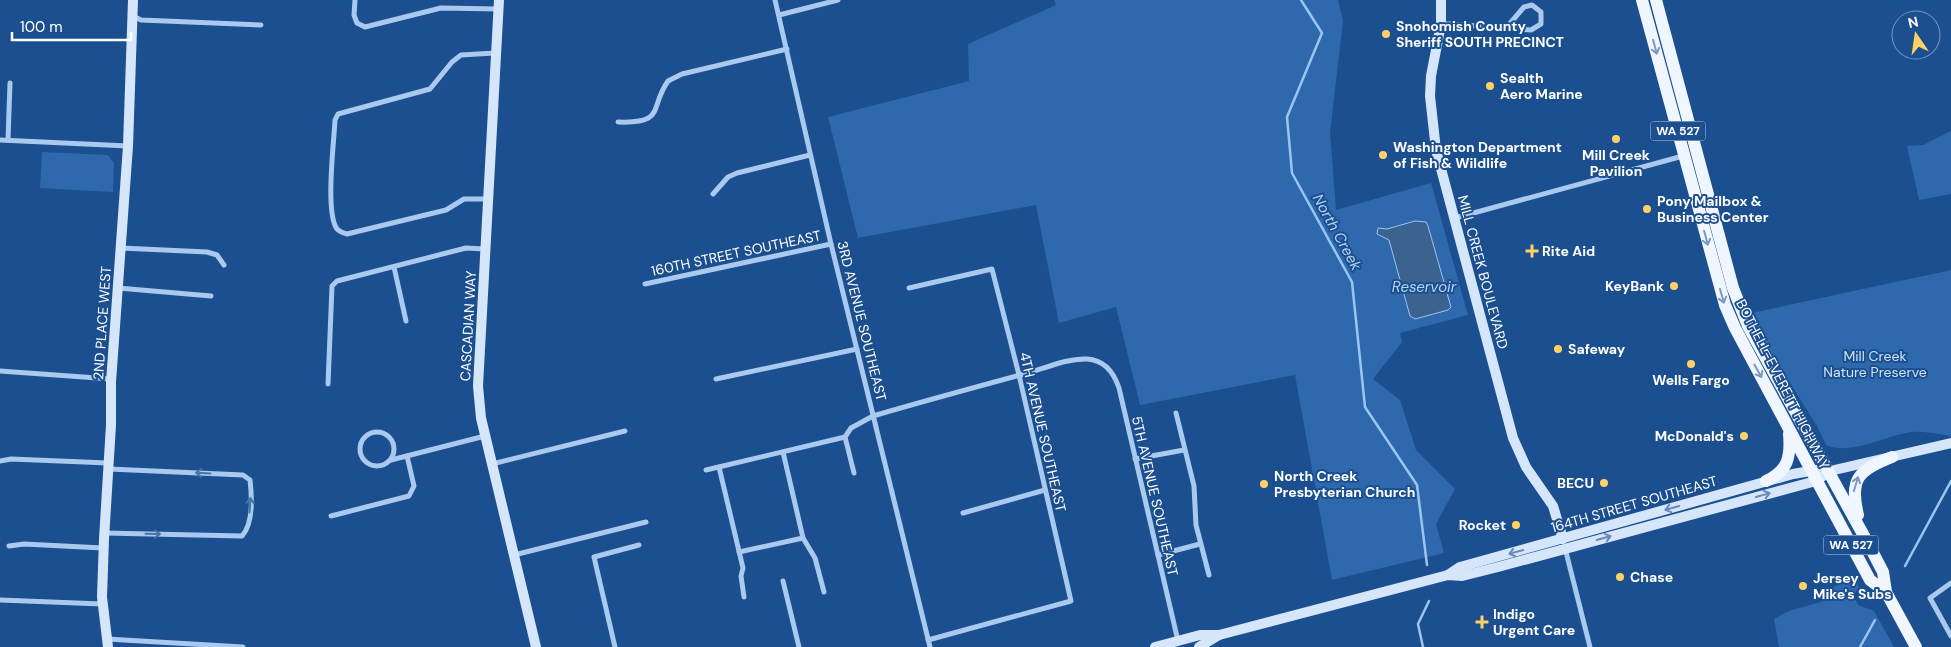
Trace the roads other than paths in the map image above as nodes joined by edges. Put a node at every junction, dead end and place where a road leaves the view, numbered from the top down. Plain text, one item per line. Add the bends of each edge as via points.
1 (133, 0) edge
2 (355, 0) edge
3 (775, 0) edge
4 (838, 0) edge
5 (1441, 0) edge
6 (1642, 0) edge
7 (1656, 0) edge
8 (499, 5) edge
9 (779, 15) junction
10 (132, 16) junction
11 (1441, 24) junction
12 (261, 25) dead end
13 (1506, 28) junction
14 (787, 49) junction
15 (496, 53) junction
16 (10, 83) dead end
17 (618, 122) dead end
18 (0, 140) edge
19 (8, 140) junction
20 (128, 146) junction
21 (1690, 153) junction
22 (810, 155) junction
23 (713, 194) dead end
24 (488, 199) junction
25 (1455, 218) junction
26 (831, 244) junction
27 (121, 248) junction
28 (486, 249) junction
29 (224, 265) dead end
30 (394, 267) junction
31 (645, 284) dead end
32 (118, 288) junction
33 (910, 288) dead end
34 (211, 296) dead end
35 (406, 321) dead end
36 (857, 349) junction
37 (0, 371) edge
38 (1019, 375) junction
39 (112, 379) junction
40 (716, 379) dead end
41 (328, 384) dead end
42 (1176, 413) dead end
43 (873, 416) junction
44 (1788, 427) junction
45 (625, 431) dead end
46 (485, 436) junction
47 (845, 436) junction
48 (1951, 443) edge
49 (1184, 450) junction
50 (783, 452) junction
51 (407, 456) junction
52 (1892, 456) junction
53 (390, 460) junction
54 (1135, 460) junction
55 (0, 461) edge
56 (492, 464) junction
57 (109, 466) junction
58 (719, 467) junction
59 (706, 470) dead end
60 (1830, 471) junction
61 (854, 473) dead end
62 (1813, 475) junction
63 (1766, 481) junction
64 (1045, 490) junction
65 (963, 513) dead end
66 (331, 516) dead end
67 (646, 522) dead end
68 (1861, 530) junction
69 (104, 533) junction
70 (803, 538) junction
71 (1563, 539) junction
72 (1200, 544) junction
73 (639, 545) dead end
74 (9, 546) dead end
75 (104, 548) junction
76 (1566, 550) junction
77 (739, 552) junction
78 (513, 555) junction
79 (1158, 556) junction
80 (1209, 575) dead end
81 (1448, 576) junction
82 (783, 581) dead end
83 (1951, 583) edge
84 (824, 592) dead end
85 (1886, 592) junction
86 (744, 597) dead end
87 (0, 600) edge
88 (103, 604) junction
89 (1219, 635) junction
90 (1951, 636) edge
91 (928, 640) junction
92 (1178, 641) junction
93 (107, 643) edge
94 (243, 647) edge
95 (536, 647) edge
96 (615, 647) edge
97 (799, 647) edge
98 (930, 647) edge
99 (1155, 647) edge
100 (1199, 647) edge
101 (1590, 647) edge
102 (1916, 647) edge

1 - 10 street, 2ND PLACE WEST
2 - 8 street via 354,15 357,23 365,27 441,8
3 - 9 street, 3RD AVENUE SOUTHEAST
4 - 9 street
5 - 11 street, MILL CREEK BOULEVARD
6 -> 21 main road, BOTHELL-EVERETT HIGHWAY / WA 527 via 1669,96
7 - 21 main road, BOTHELL-EVERETT HIGHWAY / WA 527
8 - 15 street, CASCADIAN WAY
9 - 14 street, 3RD AVENUE SOUTHEAST
10 - 12 street via 141,20
10 - 20 street, 2ND PLACE WEST
11 - 13 street
11 - 25 street, MILL CREEK BOULEVARD via 1430,96 1436,150
13 - 13 street via 1535,29 1542,23 1542,12 1532,5 1524,7
14 - 17 street via 682,74 668,81 652,116
14 - 22 street, 3RD AVENUE SOUTHEAST
15 - 24 street, CASCADIAN WAY
15 - 24 street via 461,55 430,89 338,114 330,202 335,226 340,232 351,233 446,210 464,200
16 - 19 street
18 - 19 street
19 - 20 street
20 - 27 street, 2ND PLACE WEST
21 - 25 street
21 -> 44 main road, BOTHELL-EVERETT HIGHWAY / WA 527 via 1725,305
21 - 60 main road, BOTHELL-EVERETT HIGHWAY / WA 527 via 1704,201 1714,221 1732,288 1748,326
22 - 23 street via 737,173 728,177
22 - 26 street, 3RD AVENUE SOUTHEAST
24 - 28 street, CASCADIAN WAY
25 - 71 street, MILL CREEK BOULEVARD via 1513,438 1526,467 1554,506
26 - 31 street, 160TH STREET SOUTHEAST
26 - 36 street, 3RD AVENUE SOUTHEAST
27 - 29 street via 207,252 217,255
27 - 32 street, 2ND PLACE WEST
28 - 30 street via 466,248
28 - 46 street, CASCADIAN WAY via 478,386
30 - 35 street
30 - 41 street via 338,281 332,286
32 - 34 street
32 - 39 street, 2ND PLACE WEST
33 - 38 street, 4TH AVENUE SOUTHEAST via 992,269
36 - 40 street
36 - 43 street, 3RD AVENUE SOUTHEAST
37 - 39 street
38 - 43 street
38 - 54 street, 5TH AVENUE SOUTHEAST via 1087,359 1100,362 1115,377
38 - 64 street, 4TH AVENUE SOUTHEAST
39 - 57 street, 2ND PLACE WEST
42 - 49 street
43 - 47 street via 856,424
43 - 91 street, 3RD AVENUE SOUTHEAST
44 - 62 main road, BOTHELL-EVERETT HIGHWAY / WA 527
44 - 63 main road via 1789,460 1782,472
45 - 56 street
46 - 51 street
46 - 56 street, CASCADIAN WAY
47 - 50 street
47 - 61 street
48 - 52 street
49 - 54 street
49 - 72 street via 1194,486
50 - 58 street
50 - 70 street
51 - 53 street
51 - 66 street via 414,486 409,496
52 - 60 street
68 -> 52 main road via 1855,484 1866,469
53 - 53 street via 395,450 391,438 379,431 366,435 360,447 364,460 376,466
54 - 79 street, 5TH AVENUE SOUTHEAST
55 - 57 street via 11,459
56 - 78 street, CASCADIAN WAY
57 - 69 street, 2ND PLACE WEST
69 -> 57 street via 242,536 248,530 250,480 243,475
58 - 59 street
58 - 77 street
60 - 62 street
60 - 68 main road, BOTHELL-EVERETT HIGHWAY / WA 527
62 - 63 street, 164TH STREET SOUTHEAST
76 -> 62 street, 164TH STREET SOUTHEAST
62 - 85 main road, BOTHELL-EVERETT HIGHWAY / WA 527 via 1870,580
63 -> 71 street, 164TH STREET SOUTHEAST
64 - 65 street
64 - 91 street, 4TH AVENUE SOUTHEAST via 1071,601
67 - 78 street
68 - 85 main road, BOTHELL-EVERETT HIGHWAY / WA 527 via 1883,572
69 - 75 street, 2ND PLACE WEST
70 - 77 street
70 - 84 street via 815,558
71 - 76 street
71 -> 81 street, 164TH STREET SOUTHEAST via 1460,567
72 - 79 street
72 - 80 street
73 - 96 street via 594,557
74 - 75 street
75 - 88 street, 2ND PLACE WEST
76 - 81 street, 164TH STREET SOUTHEAST via 1462,576
76 - 101 street
77 - 86 street
78 - 95 street, CASCADIAN WAY
79 - 92 street, 5TH AVENUE SOUTHEAST
81 - 89 street, 164TH STREET SOUTHEAST
82 - 97 street
83 - 90 street via 1930,598
85 - 102 main road, BOTHELL-EVERETT HIGHWAY / WA 527
87 - 88 street
88 - 93 street, 2ND PLACE WEST
89 - 92 street, 164TH STREET SOUTHEAST via 1200,634
89 - 100 street, 164TH STREET SOUTHEAST
91 - 98 street, 3RD AVENUE SOUTHEAST
92 - 99 street, 164TH STREET SOUTHEAST
93 - 94 street

